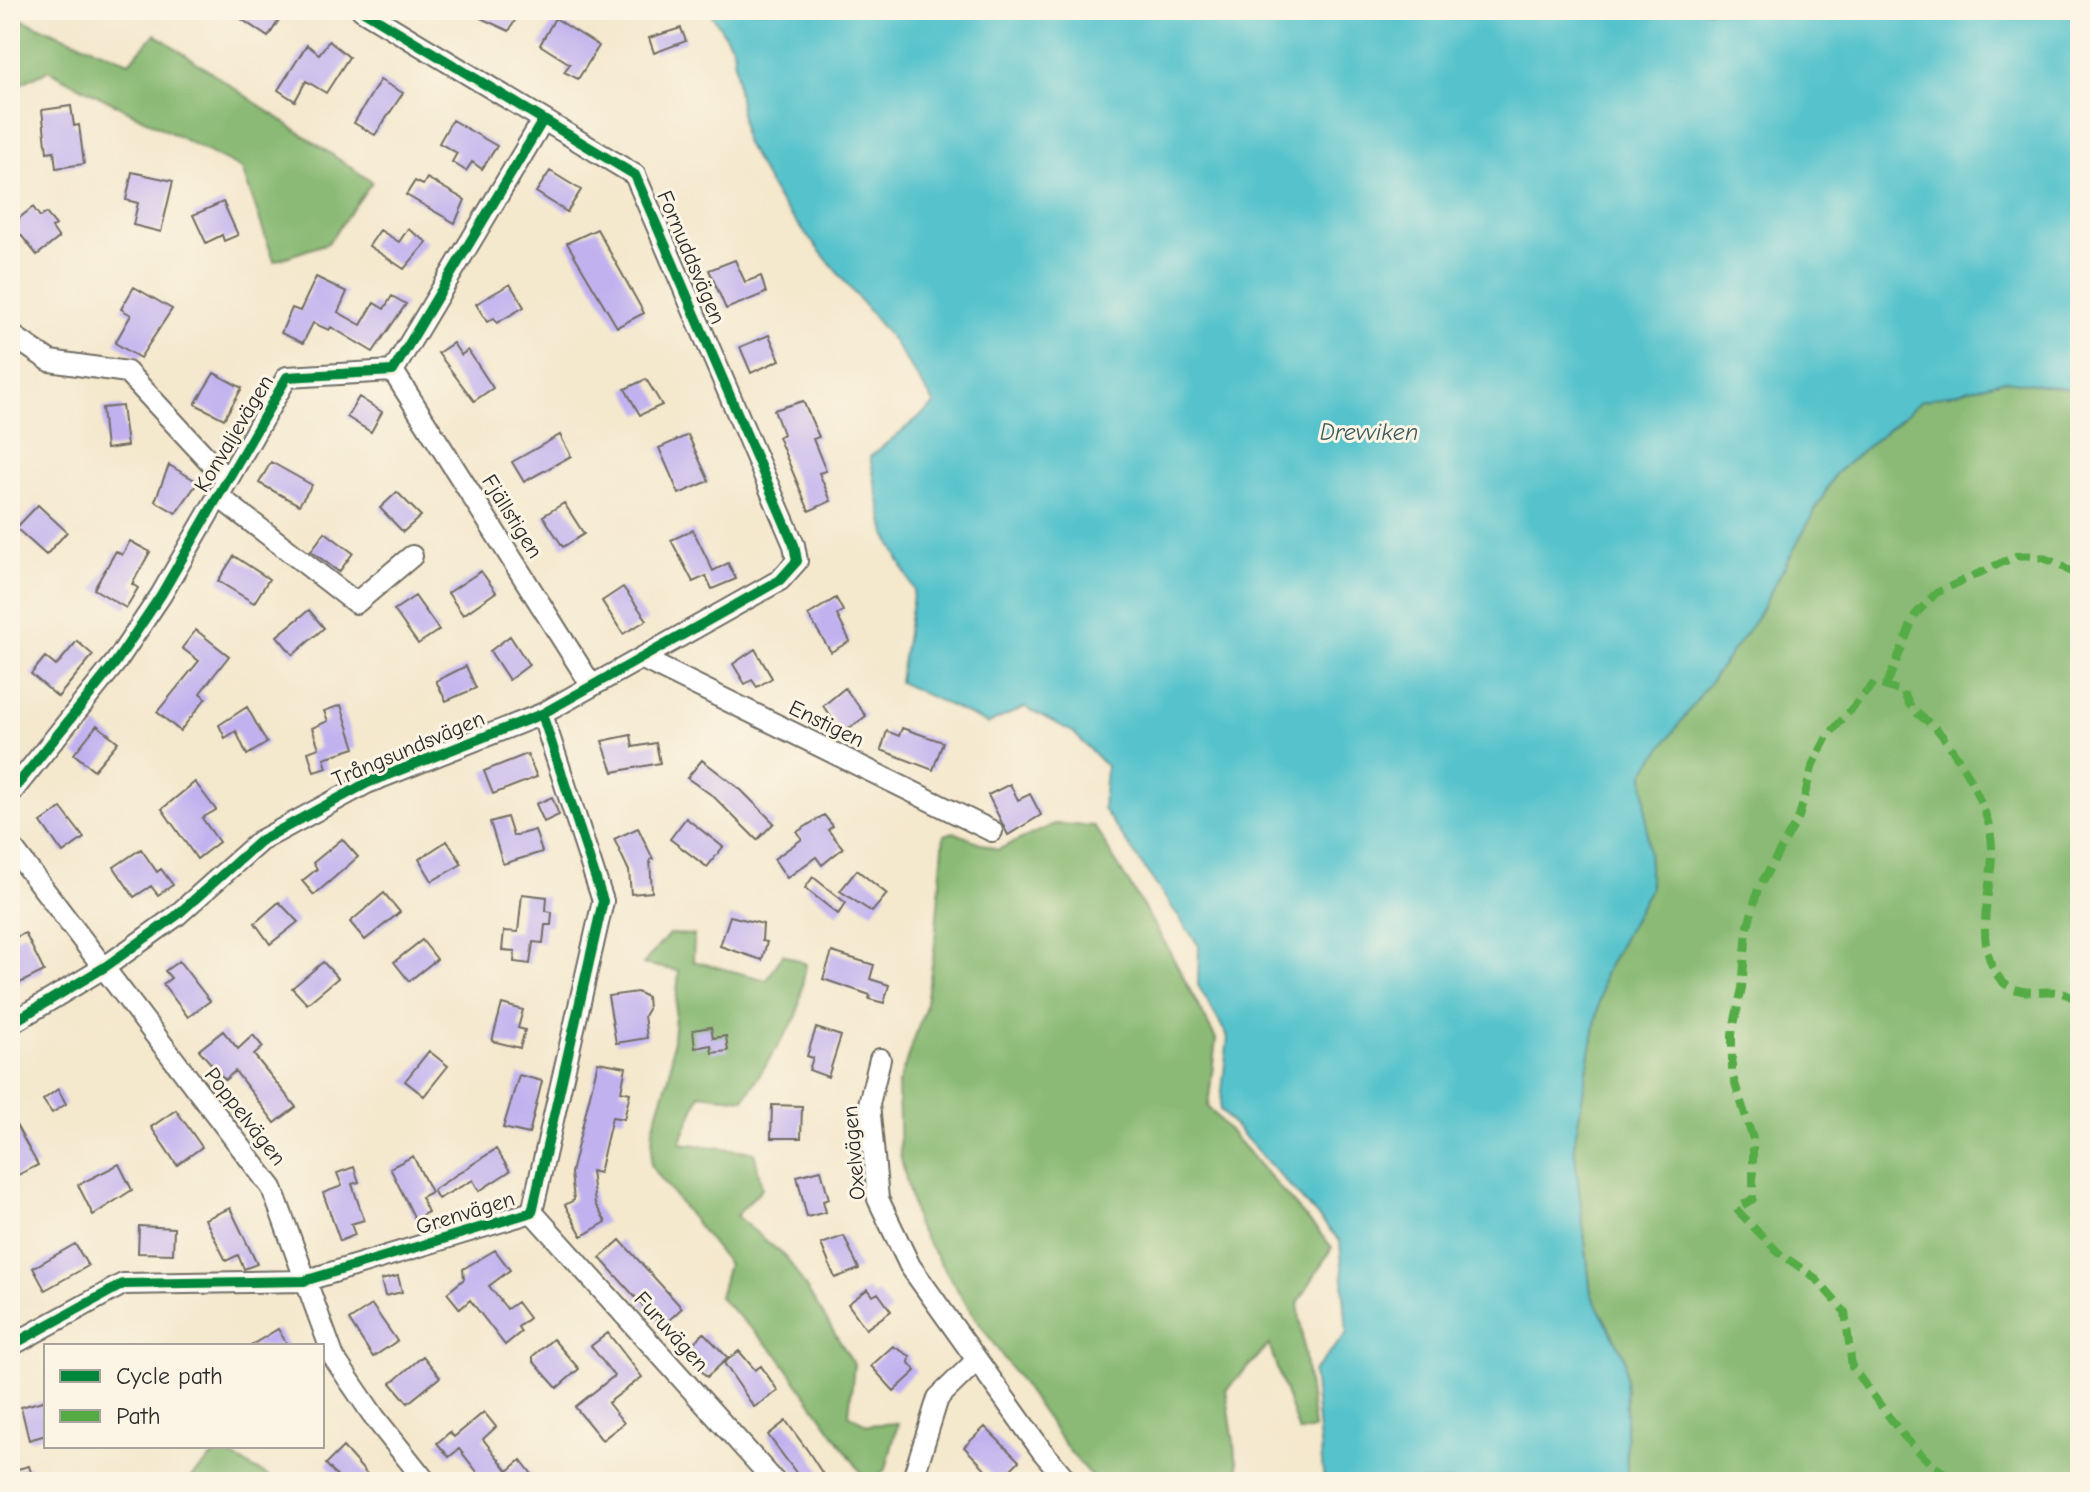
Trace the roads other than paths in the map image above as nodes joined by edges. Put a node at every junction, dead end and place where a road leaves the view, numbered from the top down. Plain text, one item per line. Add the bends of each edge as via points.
1 (362, 10) edge
2 (543, 120) junction
3 (10, 334) edge
4 (393, 371) junction
5 (223, 488) junction
6 (412, 556) dead end
7 (797, 561) joint
8 (641, 658) junction
9 (592, 686) junction
10 (542, 714) junction
11 (10, 794) edge
12 (992, 831) dead end
13 (10, 845) edge
14 (105, 967) junction
15 (10, 1024) edge
16 (880, 1059) dead end
17 (532, 1212) junction
18 (304, 1281) junction
19 (10, 1346) edge
20 (977, 1360) junction
21 (426, 1482) edge
22 (775, 1482) edge
23 (912, 1482) edge
24 (1068, 1482) edge

1 - 2 street, Fornuddsvägen
2 - 4 street
2 - 7 street, Fornuddsvägen via 635,175
3 - 5 street via 50,361 127,372
4 - 5 street, Konvaljevägen via 287,377
4 - 9 street, Fjällstigen
5 - 6 street, Konvaljevägen via 356,603
5 - 11 street, Konvaljevägen via 116,662
7 - 8 street, Trångsundsvägen via 780,580
8 - 9 street, Trångsundsvägen
8 - 12 street, Enstigen
9 - 10 street, Trångsundsvägen
10 - 14 street, Trångsundsvägen via 367,783 260,841 176,916
10 - 17 street, Grenvägen via 603,901
13 - 14 street, Poppelvägen
14 - 15 street, Trångsundsvägen
14 - 18 street, Poppelvägen via 272,1188
16 - 20 street, Oxelvägen via 869,1104 878,1199 910,1266
17 - 18 street, Grenvägen
17 - 22 street, Furuvägen
18 - 19 street, Grenvägen via 123,1284
18 - 21 street, Poppelvägen via 334,1358
20 - 23 street via 938,1398
20 - 24 street, Oxelvägen

